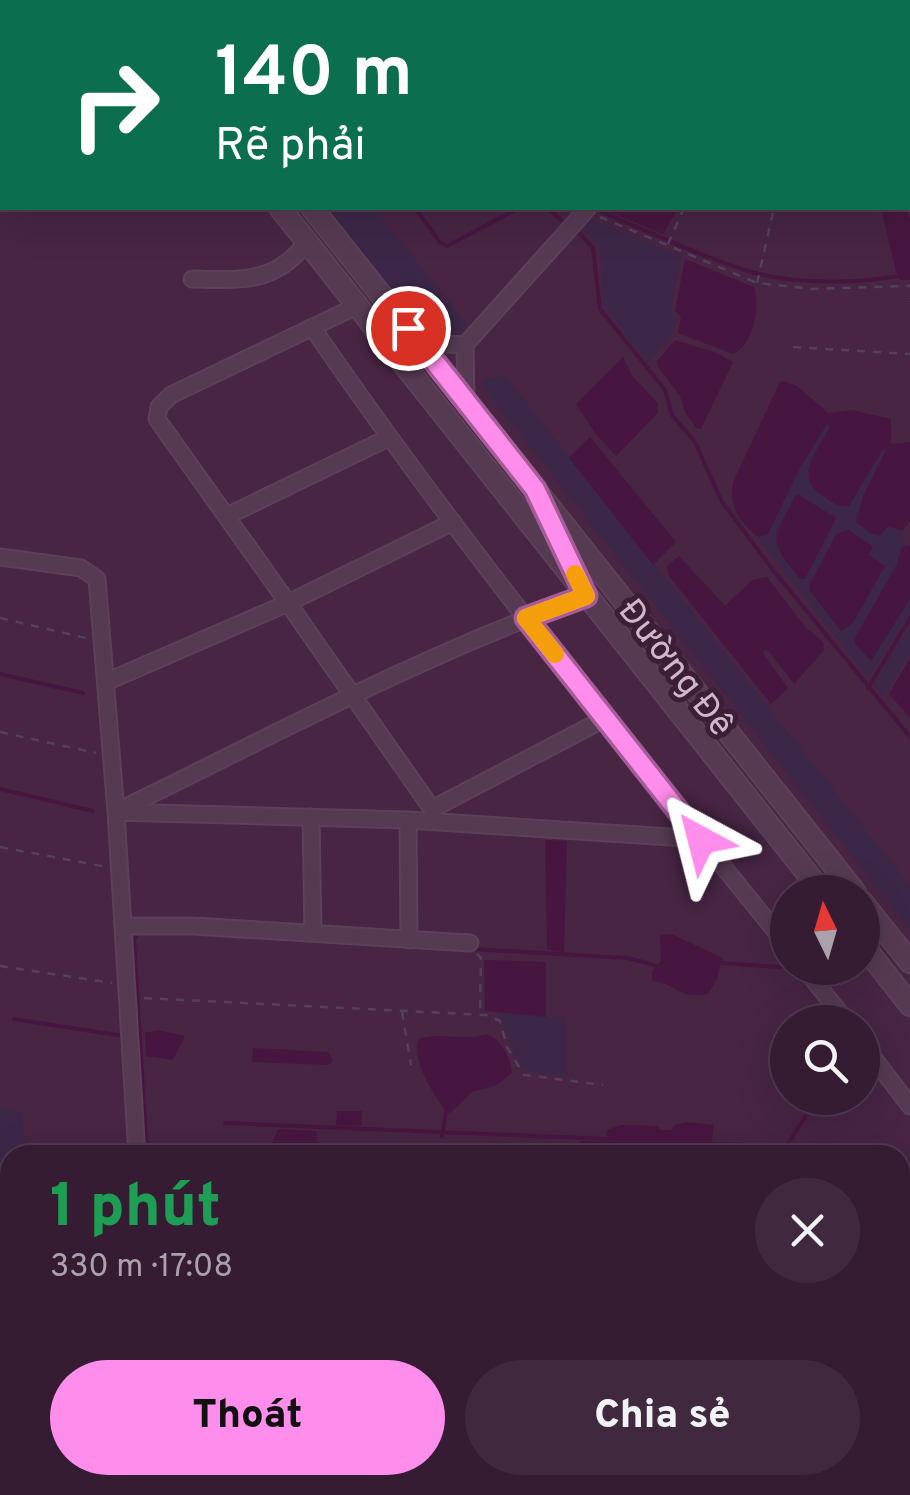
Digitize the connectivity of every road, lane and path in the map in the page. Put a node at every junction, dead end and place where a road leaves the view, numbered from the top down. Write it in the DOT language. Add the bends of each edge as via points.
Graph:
graph roads {
  1 [pos="282,210"];
  2 [pos="314,210"];
  3 [pos="585,210"];
  4 [pos="588,210"];
  5 [pos="683,210"];
  6 [pos="774,210"];
  7 [pos="307,242"];
  8 [pos="668,246"];
  9 [pos="192,279"];
  10 [pos="757,283"];
  11 [pos="910,286"];
  12 [pos="359,304"];
  13 [pos="312,328"];
  14 [pos="408,328"];
  15 [pos="465,345"];
  16 [pos="793,347"];
  17 [pos="910,354"];
  18 [pos="467,406"];
  19 [pos="388,438"];
  20 [pos="535,489"];
  21 [pos="227,516"];
  22 [pos="453,522"];
  23 [pos="0,557"];
  24 [pos="586,596"];
  25 [pos="288,603"];
  26 [pos="0,618"];
  27 [pos="526,618"];
  28 [pos="103,639"];
  29 [pos="106,682"];
  30 [pos="354,696"];
  31 [pos="606,718"];
  32 [pos="0,732"];
  33 [pos="112,756"];
  34 [pos="116,812"];
  35 [pos="430,816"];
  36 [pos="311,817"];
  37 [pos="408,820"];
  38 [pos="701,840"];
  39 [pos="0,847"];
  40 [pos="120,870"];
  41 [pos="808,875"];
  42 [pos="842,875"];
  43 [pos="880,924"];
  44 [pos="770,925"];
  45 [pos="124,926"];
  46 [pos="313,932"];
  47 [pos="409,940"];
  48 [pos="473,949"];
  49 [pos="910,962"];
  50 [pos="0,966"];
  51 [pos="880,967"];
  52 [pos="818,985"];
  53 [pos="127,992"];
  54 [pos="833,1005"];
  55 [pos="910,1005"];
  56 [pos="401,1010"];
  57 [pos="480,1014"];
  58 [pos="411,1064"];
  59 [pos="880,1067"];
  60 [pos="603,1085"];
  61 [pos="910,1106"];
  62 [pos="136,1145"];
  1 -- 7 [label="street, Đường Đê"];
  2 -- 14 [label="street, Đường Đê"];
  3 -- 15 [label="street"];
  4 -- 8 [label="path"];
  5 -- 8 [label="path"];
  6 -- 10 [label="path"];
  7 -- 9 [label="street" via="294,259 265,275"];
  7 -- 12 [label="street, Đường Đê"];
  8 -- 10 [label="path"];
  10 -- 11 [label="path"];
  12 -- 13 [label="street"];
  12 -- 24 [label="street, Đường Đê"];
  13 -- 19 [label="street"];
  13 -- 21 [label="street" via="170,395 158,407 164,432"];
  14 -- 15 [label="street"];
  14 -- 18 [label="street, Đường Đê"];
  15 -- 18 [label="street"];
  16 -- 17 [label="path"];
  18 -- 20 [label="street, Đường Đê"];
  19 -- 21 [label="street"];
  19 -- 22 [label="street"];
  20 -- 24 [label="street"];
  20 -- 42 [label="street, Đường Đê"];
  21 -- 25 [label="street"];
  22 -- 25 [label="street"];
  22 -- 27 [label="street"];
  23 -- 28 [label="street" via="91,572"];
  24 -- 27 [label="street"];
  24 -- 41 [label="street, Đường Đê"];
  25 -- 29 [label="street"];
  25 -- 30 [label="street"];
  26 -- 28 [label="path"];
  27 -- 30 [label="street"];
  27 -- 31 [label="street"];
  28 -- 29 [label="street"];
  29 -- 33 [label="street"];
  30 -- 34 [label="street"];
  30 -- 35 [label="street"];
  31 -- 35 [label="street"];
  31 -- 38 [label="street"];
  32 -- 33 [label="path"];
  33 -- 34 [label="street"];
  34 -- 36 [label="street"];
  34 -- 40 [label="street"];
  35 -- 37 [label="street"];
  35 -- 38 [label="street"];
  36 -- 37 [label="street"];
  36 -- 46 [label="street"];
  37 -- 47 [label="street"];
  38 -- 44 [label="street"];
  39 -- 40 [label="path"];
  40 -- 45 [label="street"];
  43 -- 49 [label="street"];
  45 -- 46 [label="street"];
  45 -- 53 [label="street"];
  46 -- 47 [label="street"];
  47 -- 48 [label="street"];
  48 -- 57 [label="path" via="481,958"];
  50 -- 53 [label="path"];
  51 -- 55 [label="street"];
  52 -- 54 [label="street"];
  53 -- 56 [label="path"];
  53 -- 62 [label="street"];
  56 -- 57 [label="path"];
  56 -- 58 [label="path"];
  57 -- 60 [label="path" via="500,1021 524,1076"];
  59 -- 61 [label="street"];
}
